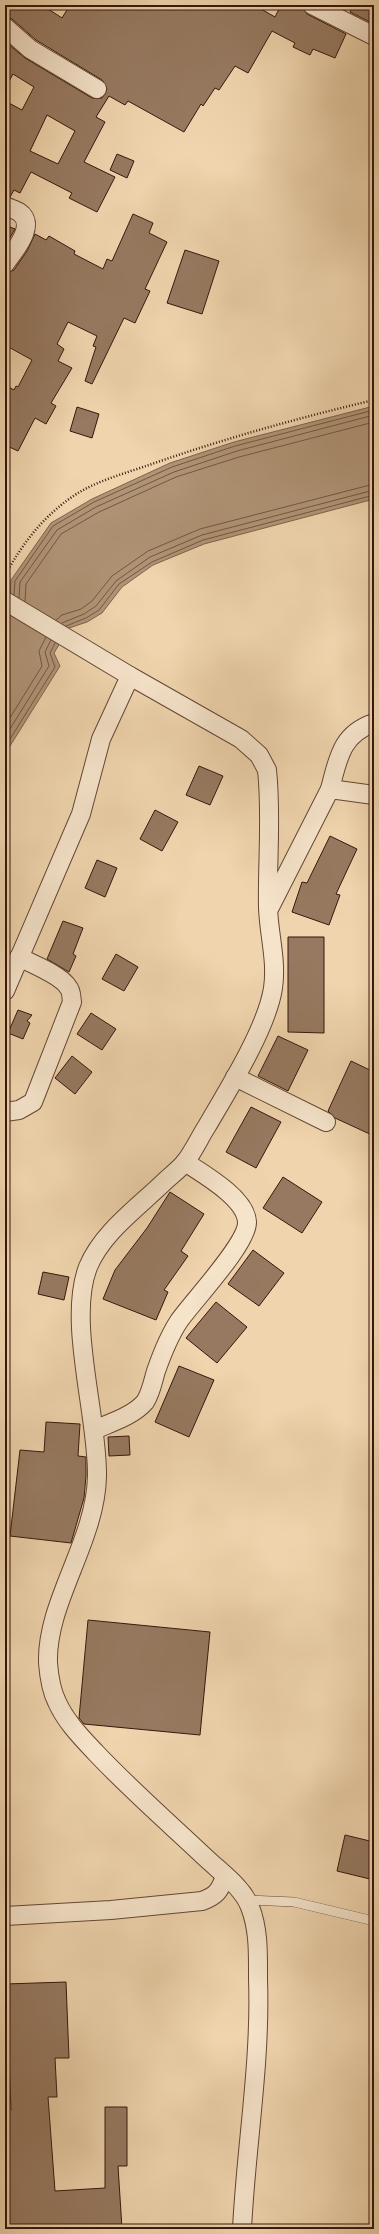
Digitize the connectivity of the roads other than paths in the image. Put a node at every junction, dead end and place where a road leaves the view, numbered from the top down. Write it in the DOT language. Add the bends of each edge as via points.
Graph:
graph roads {
  1 [pos="312,5"];
  2 [pos="5,27"];
  3 [pos="374,36"];
  4 [pos="97,89"];
  5 [pos="5,206"];
  6 [pos="5,264"];
  7 [pos="11,604"];
  8 [pos="130,676"];
  9 [pos="374,723"];
  10 [pos="330,789"];
  11 [pos="374,795"];
  12 [pos="268,911"];
  13 [pos="19,957"];
  14 [pos="5,991"];
  15 [pos="235,1077"];
  16 [pos="5,1112"];
  17 [pos="326,1122"];
  18 [pos="185,1162"];
  19 [pos="94,1430"];
  20 [pos="225,1876"];
  21 [pos="247,1900"];
  22 [pos="5,1916"];
  23 [pos="374,1920"];
  24 [pos="242,2229"];
  1 -- 3 [label="street"];
  2 -- 4 [label="street" via="30,49"];
  5 -- 6 [label="street" via="19,212 26,227 22,239"];
  7 -- 8 [label="street"];
  8 -- 12 [label="street" via="241,739 252,747 264,763 268,780"];
  8 -- 13 [label="street" via="102,739 81,814"];
  9 -- 10 [label="street" via="357,731 346,741"];
  10 -- 11 [label="street"];
  10 -- 12 [label="street"];
  12 -- 15 [label="street" via="275,967 274,986 265,1018"];
  13 -- 14 [label="street"];
  13 -- 16 [label="street" via="61,980 71,993 72,1002 33,1102 19,1110"];
  15 -- 17 [label="street"];
  15 -- 18 [label="street"];
  18 -- 19 [label="street" via="122,1221 96,1252 85,1275 81,1302 82,1333"];
  18 -- 19 [label="street" via="240,1203 246,1216 247,1229 239,1244 179,1321 164,1350 144,1402 129,1414"];
  19 -- 20 [label="street" via="97,1478 94,1500 80,1552 59,1605 49,1644 48,1663 54,1696 72,1726 116,1775"];
  20 -- 21 [label="street"];
  20 -- 22 [label="street" via="220,1890 214,1897 202,1901 111,1910"];
  21 -- 23 [label="lane" via="294,1902"];
  21 -- 24 [label="street" via="256,1930 259,1996 251,2138"];
}
